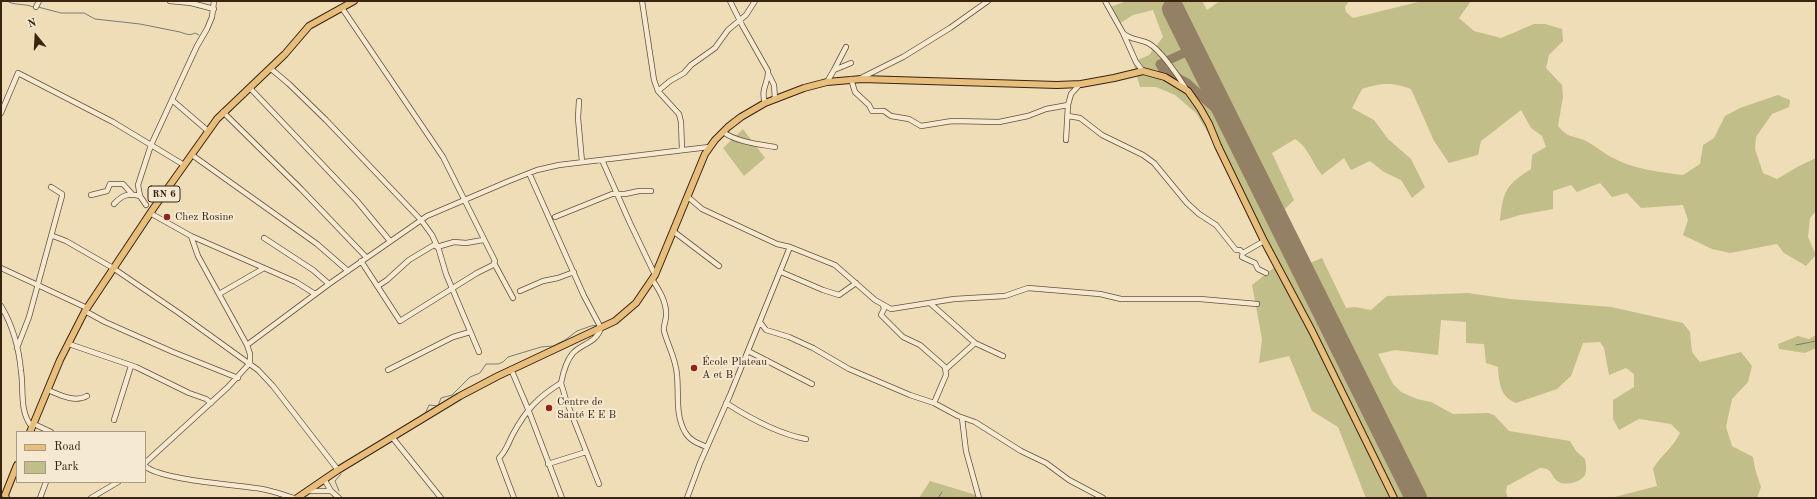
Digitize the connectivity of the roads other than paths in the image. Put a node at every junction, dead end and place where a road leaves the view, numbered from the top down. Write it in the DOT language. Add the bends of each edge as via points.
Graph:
graph roads {
  1 [pos="39,1"];
  2 [pos="170,1"];
  3 [pos="214,1"];
  4 [pos="354,1"];
  5 [pos="642,1"];
  6 [pos="730,1"];
  7 [pos="755,1"];
  8 [pos="988,1"];
  9 [pos="1105,1"];
  10 [pos="36,7"];
  11 [pos="342,8"];
  12 [pos="214,9"];
  13 [pos="740,21"];
  14 [pos="1123,33"];
  15 [pos="846,47"];
  16 [pos="851,63"];
  17 [pos="270,68"];
  18 [pos="834,70"];
  19 [pos="1143,71"];
  20 [pos="769,75"];
  21 [pos="850,79"];
  22 [pos="859,79"];
  23 [pos="827,82"];
  24 [pos="1080,84"];
  25 [pos="250,88"];
  26 [pos="658,91"];
  27 [pos="1188,91"];
  28 [pos="775,99"];
  29 [pos="172,100"];
  30 [pos="579,101"];
  31 [pos="765,103"];
  32 [pos="1068,105"];
  33 [pos="223,112"];
  34 [pos="1,113"];
  35 [pos="1068,116"];
  36 [pos="208,131"];
  37 [pos="723,132"];
  38 [pos="1066,140"];
  39 [pos="151,145"];
  40 [pos="709,147"];
  41 [pos="775,147"];
  42 [pos="682,150"];
  43 [pos="192,155"];
  44 [pos="602,160"];
  45 [pos="582,162"];
  46 [pos="184,165"];
  47 [pos="529,173"];
  48 [pos="51,187"];
  49 [pos="651,191"];
  50 [pos="618,193"];
  51 [pos="132,194"];
  52 [pos="91,195"];
  53 [pos="140,196"];
  54 [pos="688,197"];
  55 [pos="465,199"];
  56 [pos="114,204"];
  57 [pos="146,205"];
  58 [pos="150,213"];
  59 [pos="555,216"];
  60 [pos="421,220"];
  61 [pos="673,231"];
  62 [pos="52,236"];
  63 [pos="191,236"];
  64 [pos="264,238"];
  65 [pos="483,240"];
  66 [pos="390,241"];
  67 [pos="1264,241"];
  68 [pos="437,247"];
  69 [pos="790,247"];
  70 [pos="1243,253"];
  71 [pos="366,258"];
  72 [pos="361,261"];
  73 [pos="494,263"];
  74 [pos="719,266"];
  75 [pos="1,268"];
  76 [pos="113,268"];
  77 [pos="264,268"];
  78 [pos="348,271"];
  79 [pos="574,272"];
  80 [pos="781,272"];
  81 [pos="1266,273"];
  82 [pos="653,277"];
  83 [pos="856,283"];
  84 [pos="329,284"];
  85 [pos="37,285"];
  86 [pos="378,286"];
  87 [pos="453,289"];
  88 [pos="520,292"];
  89 [pos="219,294"];
  90 [pos="315,294"];
  91 [pos="513,298"];
  92 [pos="931,304"];
  93 [pos="1257,304"];
  94 [pos="883,305"];
  95 [pos="1,306"];
  96 [pos="86,309"];
  97 [pos="3,314"];
  98 [pos="760,322"];
  99 [pos="600,326"];
  100 [pos="470,332"];
  101 [pos="975,343"];
  102 [pos="69,344"];
  103 [pos="247,345"];
  104 [pos="17,348"];
  105 [pos="748,351"];
  106 [pos="479,352"];
  107 [pos="1003,356"];
  108 [pos="250,364"];
  109 [pos="131,366"];
  110 [pos="946,369"];
  111 [pos="388,370"];
  112 [pos="511,370"];
  113 [pos="238,378"];
  114 [pos="561,383"];
  115 [pos="812,384"];
  116 [pos="48,390"];
  117 [pos="87,396"];
  118 [pos="211,403"];
  119 [pos="726,403"];
  120 [pos="934,403"];
  121 [pos="528,409"];
  122 [pos="962,418"];
  123 [pos="114,420"];
  124 [pos="32,428"];
  125 [pos="46,431"];
  126 [pos="392,437"];
  127 [pos="806,439"];
  128 [pos="707,448"];
  129 [pos="586,452"];
  130 [pos="146,464"];
  131 [pos="548,464"];
  132 [pos="146,466"];
  133 [pos="16,467"];
  134 [pos="338,470"];
  135 [pos="324,479"];
  136 [pos="46,483"];
  137 [pos="116,483"];
  138 [pos="599,484"];
  139 [pos="309,491"];
  140 [pos="331,491"];
  141 [pos="4,496"];
  142 [pos="40,498"];
  143 [pos="91,498"];
  144 [pos="294,498"];
  145 [pos="297,498"];
  146 [pos="339,498"];
  147 [pos="441,498"];
  148 [pos="514,498"];
  149 [pos="562,498"];
  150 [pos="687,498"];
  151 [pos="978,498"];
  152 [pos="1103,498"];
  153 [pos="1394,498"];
  1 -- 10 [label="street"];
  2 -- 12 [label="street"];
  3 -- 12 [label="street"];
  4 -- 11 [label="main road, RN 6"];
  5 -- 26 [label="street" via="649,52"];
  6 -- 13 [label="street"];
  7 -- 13 [label="street"];
  8 -- 22 [label="street" via="950,28"];
  9 -- 14 [label="street"];
  11 -- 17 [label="main road, RN 6" via="309,26"];
  11 -- 55 [label="street" via="443,157"];
  12 -- 29 [label="street" via="207,29"];
  13 -- 20 [label="street"];
  13 -- 26 [label="street" via="728,30 715,48"];
  14 -- 19 [label="street" via="1136,62"];
  14 -- 27 [label="street" via="1155,48"];
  15 -- 18 [label="street"];
  16 -- 18 [label="street"];
  17 -- 25 [label="main road, RN 6"];
  17 -- 60 [label="street" via="326,120"];
  18 -- 23 [label="street"];
  19 -- 24 [label="main road"];
  19 -- 27 [label="main road" via="1165,77"];
  20 -- 28 [label="street" via="774,85"];
  20 -- 31 [label="street" via="764,84"];
  21 -- 22 [label="main road"];
  21 -- 23 [label="main road"];
  21 -- 32 [label="street" via="855,92 872,111 884,111 891,116 909,119 921,126 952,121 999,122"];
  22 -- 24 [label="main road"];
  23 -- 28 [label="main road"];
  24 -- 32 [label="street" via="1071,94"];
  25 -- 33 [label="main road, RN 6"];
  25 -- 66 [label="street" via="352,196"];
  26 -- 42 [label="street" via="679,114"];
  27 -- 67 [label="main road" via="1205,116"];
  28 -- 31 [label="main road"];
  29 -- 36 [label="street"];
  29 -- 39 [label="street"];
  30 -- 45 [label="street"];
  31 -- 37 [label="main road" via="741,117"];
  32 -- 35 [label="street"];
  33 -- 36 [label="main road, RN 6"];
  33 -- 71 [label="street"];
  34 -- 39 [label="street" via="18,73 71,99"];
  35 -- 38 [label="street"];
  35 -- 70 [label="street" via="1080,118 1102,135 1154,163 1187,203 1216,225 1236,250"];
  36 -- 43 [label="main road, RN 6"];
  37 -- 40 [label="main road"];
  37 -- 41 [label="street" via="740,140"];
  39 -- 46 [label="street"];
  39 -- 53 [label="street" via="138,186"];
  40 -- 42 [label="street"];
  40 -- 54 [label="main road"];
  42 -- 44 [label="street"];
  43 -- 46 [label="main road, RN 6"];
  43 -- 78 [label="street" via="317,244"];
  44 -- 45 [label="street"];
  44 -- 50 [label="street"];
  45 -- 47 [label="street"];
  46 -- 58 [label="main road, RN 6"];
  47 -- 55 [label="street"];
  47 -- 79 [label="street"];
  48 -- 62 [label="street" via="62,195"];
  49 -- 50 [label="street"];
  50 -- 59 [label="street"];
  50 -- 82 [label="street"];
  51 -- 52 [label="street" via="123,184 110,184 107,191"];
  51 -- 53 [label="street"];
  51 -- 56 [label="street" via="123,196"];
  53 -- 57 [label="street"];
  54 -- 61 [label="main road"];
  54 -- 69 [label="street" via="702,209 777,244"];
  55 -- 60 [label="street"];
  55 -- 65 [label="street"];
  58 -- 63 [label="street"];
  58 -- 76 [label="main road, RN 6"];
  60 -- 66 [label="street"];
  60 -- 68 [label="street"];
  61 -- 74 [label="street"];
  61 -- 82 [label="main road"];
  62 -- 76 [label="street" via="66,241"];
  62 -- 85 [label="street"];
  63 -- 77 [label="street"];
  63 -- 89 [label="street" via="198,256"];
  64 -- 84 [label="street" via="313,270"];
  65 -- 68 [label="street" via="466,244 454,242"];
  65 -- 73 [label="street"];
  66 -- 71 [label="street"];
  67 -- 70 [label="street"];
  67 -- 153 [label="main road" via="1312,331"];
  68 -- 86 [label="street" via="434,245 410,260"];
  68 -- 87 [label="street"];
  69 -- 80 [label="street"];
  69 -- 83 [label="street" via="835,264"];
  70 -- 81 [label="street" via="1242,257 1255,263 1258,269"];
  71 -- 72 [label="street"];
  72 -- 78 [label="street"];
  72 -- 86 [label="street"];
  73 -- 87 [label="street"];
  73 -- 91 [label="street"];
  75 -- 85 [label="street"];
  76 -- 96 [label="main road, RN 6"];
  76 -- 108 [label="street"];
  77 -- 89 [label="street"];
  77 -- 90 [label="street" via="296,282"];
  78 -- 84 [label="street"];
  79 -- 88 [label="street" via="543,281"];
  79 -- 99 [label="street"];
  80 -- 83 [label="street" via="839,295"];
  80 -- 98 [label="street"];
  82 -- 99 [label="main road" via="626,313"];
  82 -- 128 [label="street" via="665,305 664,330 677,372 678,406 682,426 689,438"];
  83 -- 94 [label="street"];
  84 -- 90 [label="street"];
  85 -- 96 [label="street"];
  85 -- 104 [label="street"];
  86 -- 87 [label="street" via="400,321"];
  87 -- 100 [label="street"];
  89 -- 103 [label="street"];
  90 -- 103 [label="street"];
  92 -- 93 [label="street" via="957,299 1005,296 1028,288 1100,294 1121,299 1200,299"];
  92 -- 94 [label="street" via="913,304 895,309"];
  92 -- 101 [label="street"];
  94 -- 110 [label="street" via="881,315 894,329 903,337 920,345"];
  95 -- 97 [label="street"];
  96 -- 102 [label="main road, RN 6"];
  96 -- 113 [label="street" via="105,322"];
  97 -- 104 [label="street" via="12,328"];
  98 -- 105 [label="street"];
  98 -- 120 [label="street" via="766,330 795,339 849,369"];
  99 -- 112 [label="main road"];
  99 -- 114 [label="street" via="596,338 574,353"];
  100 -- 106 [label="street"];
  100 -- 111 [label="street" via="453,337"];
  101 -- 107 [label="street"];
  101 -- 110 [label="street"];
  102 -- 109 [label="street"];
  102 -- 116 [label="main road, RN 6"];
  103 -- 108 [label="street"];
  104 -- 124 [label="street" via="24,416"];
  105 -- 115 [label="street"];
  105 -- 119 [label="street"];
  108 -- 113 [label="street"];
  108 -- 134 [label="street" via="274,386"];
  109 -- 118 [label="street"];
  109 -- 123 [label="street"];
  110 -- 120 [label="street"];
  112 -- 121 [label="street"];
  112 -- 126 [label="main road" via="460,396"];
  113 -- 118 [label="street"];
  114 -- 121 [label="street" via="542,395"];
  114 -- 129 [label="street"];
  116 -- 117 [label="street" via="74,399"];
  116 -- 124 [label="main road, RN 6"];
  118 -- 130 [label="street"];
  119 -- 127 [label="street" via="778,431"];
  119 -- 128 [label="street"];
  120 -- 122 [label="street"];
  121 -- 131 [label="street"];
  121 -- 148 [label="street" via="508,447 499,458"];
  122 -- 151 [label="street" via="966,451"];
  122 -- 152 [label="street" via="978,424"];
  124 -- 125 [label="street"];
  126 -- 134 [label="main road"];
  126 -- 147 [label="street"];
  128 -- 150 [label="street"];
  129 -- 131 [label="street"];
  129 -- 138 [label="street"];
  131 -- 149 [label="street"];
  132 -- 144 [label="street" via="157,473 262,489"];
  133 -- 141 [label="main road"];
  134 -- 135 [label="main road"];
  135 -- 139 [label="main road"];
  135 -- 140 [label="street"];
  136 -- 142 [label="street"];
  137 -- 143 [label="street"];
  139 -- 140 [label="street"];
  139 -- 145 [label="main road"];
  140 -- 146 [label="street"];
}
